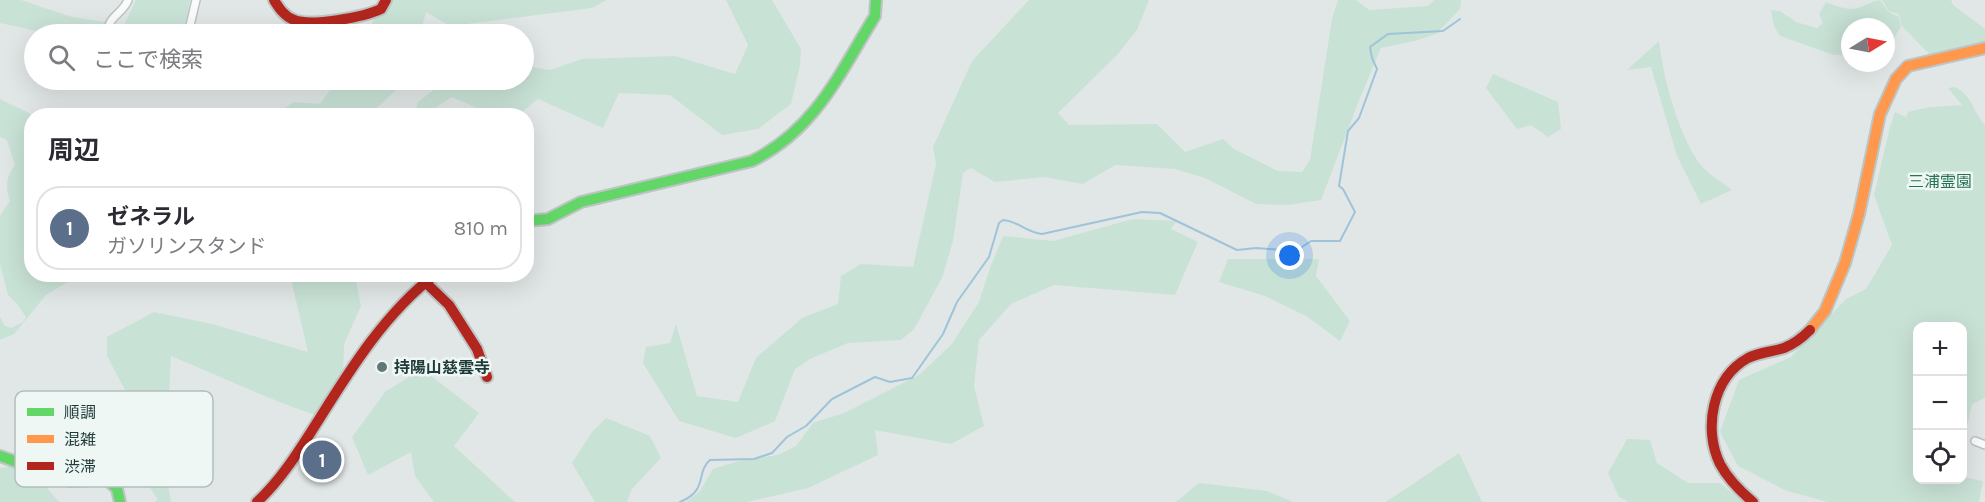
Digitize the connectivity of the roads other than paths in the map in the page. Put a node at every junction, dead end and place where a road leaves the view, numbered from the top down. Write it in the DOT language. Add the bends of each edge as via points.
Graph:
graph roads {
  1 [pos="128,0"];
  2 [pos="196,0"];
  3 [pos="274,0"];
  4 [pos="386,0"];
  5 [pos="876,0"];
  6 [pos="109,24"];
  7 [pos="190,24"];
  8 [pos="1985,48"];
  9 [pos="534,220"];
  10 [pos="425,282"];
  11 [pos="487,377"];
  12 [pos="1975,441"];
  13 [pos="1985,445"];
  14 [pos="0,456"];
  15 [pos="15,461"];
  16 [pos="116,487"];
  17 [pos="120,502"];
  18 [pos="256,502"];
  19 [pos="1753,502"];
  1 -- 6 [label="street"];
  2 -- 7 [label="street"];
  3 -- 4 [label="street" via="291,18 311,23 359,18 381,9"];
  5 -- 9 [label="street" via="870,24 820,105 773,152 752,161 581,202 548,219"];
  8 -- 19 [label="street" via="1908,66 1899,73 1882,106 1843,273 1823,315 1802,337 1784,348 1744,361 1719,389 1712,411 1713,444 1725,474"];
  10 -- 11 [label="street" via="449,305 477,349"];
  10 -- 18 [label="street" via="406,299 353,366 291,463"];
  12 -- 13 [label="street"];
  14 -- 15 [label="street"];
  16 -- 17 [label="street"];
}
